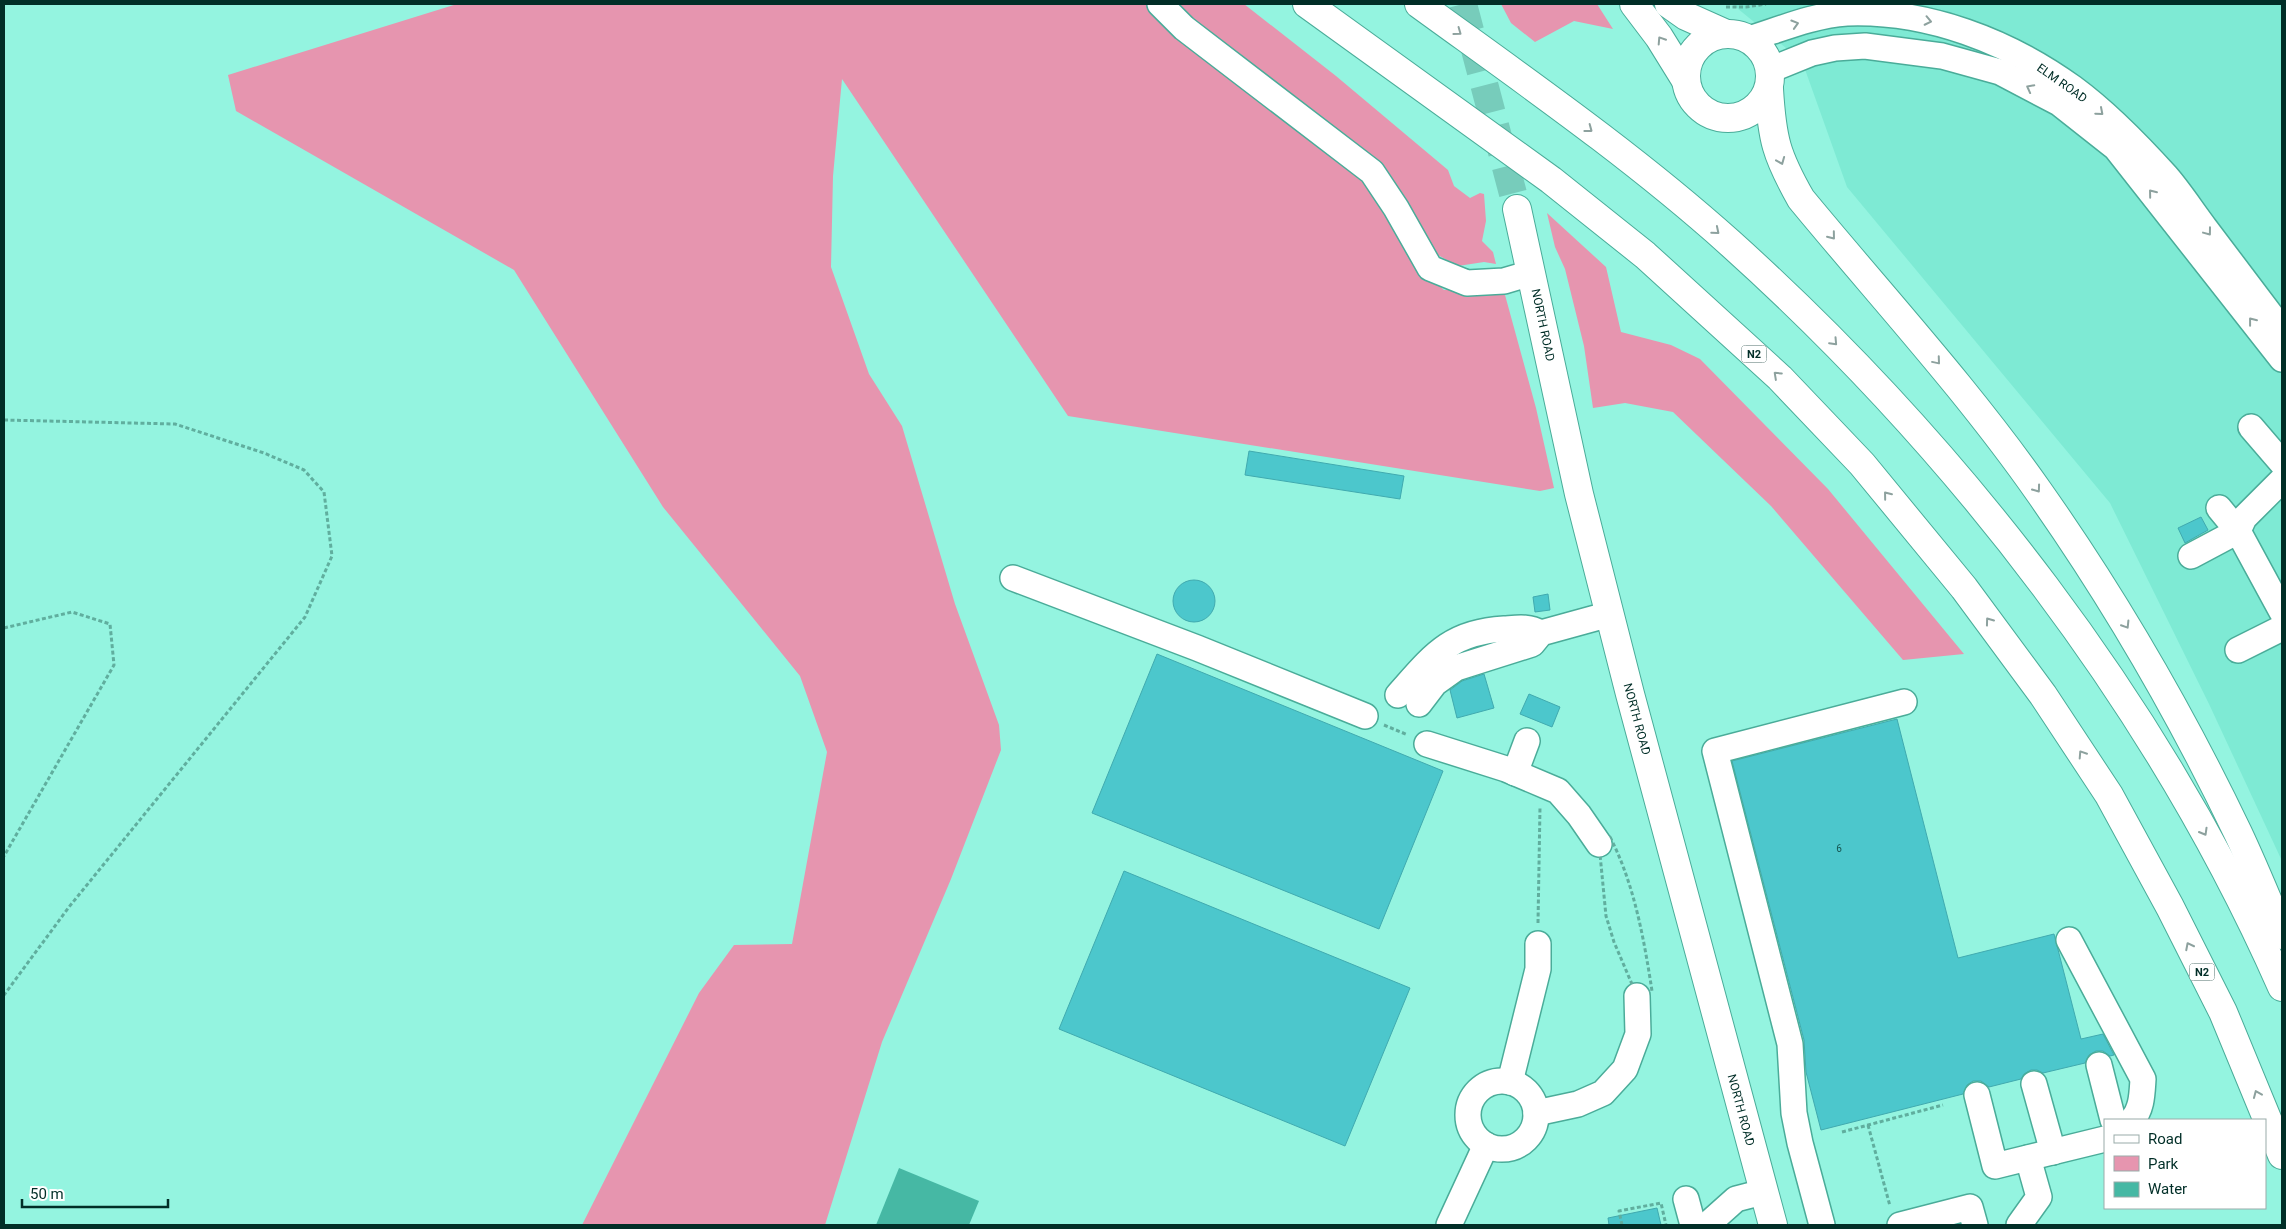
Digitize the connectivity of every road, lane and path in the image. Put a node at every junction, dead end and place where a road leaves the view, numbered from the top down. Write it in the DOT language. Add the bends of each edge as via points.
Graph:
graph roads {
  1 [pos="1160,4"];
  2 [pos="1307,4"];
  3 [pos="1419,4"];
  4 [pos="1634,4"];
  5 [pos="1670,4"];
  6 [pos="1766,4"];
  7 [pos="1717,7"];
  8 [pos="1736,36"];
  9 [pos="1685,79"];
  10 [pos="1770,80"];
  11 [pos="1517,209"];
  12 [pos="1531,273"];
  13 [pos="2282,330"];
  14 [pos="2282,359"];
  15 [pos="4,420"];
  16 [pos="2251,427"];
  17 [pos="2282,462"];
  18 [pos="2282,480"];
  19 [pos="2219,508"];
  20 [pos="2238,531"];
  21 [pos="2191,556"];
  22 [pos="1013,578"];
  23 [pos="2282,612"];
  24 [pos="1610,614"];
  25 [pos="4,628"];
  26 [pos="2282,628"];
  27 [pos="2238,650"];
  28 [pos="1408,700"];
  29 [pos="1904,702"];
  30 [pos="1365,716"];
  31 [pos="1527,741"];
  32 [pos="1427,744"];
  33 [pos="1515,773"];
  34 [pos="1541,784"];
  35 [pos="1599,844"];
  36 [pos="4,856"];
  37 [pos="2282,935"];
  38 [pos="2069,940"];
  39 [pos="1538,944"];
  40 [pos="2282,986"];
  41 [pos="4,996"];
  42 [pos="1637,996"];
  43 [pos="2099,1065"];
  44 [pos="1510,1082"];
  45 [pos="2034,1084"];
  46 [pos="1977,1095"];
  47 [pos="1943,1105"];
  48 [pos="1536,1113"];
  49 [pos="2113,1119"];
  50 [pos="2133,1119"];
  51 [pos="1868,1125"];
  52 [pos="1842,1132"];
  53 [pos="2104,1139"];
  54 [pos="1486,1145"];
  55 [pos="2052,1152"];
  56 [pos="2282,1155"];
  57 [pos="2028,1158"];
  58 [pos="1763,1192"];
  59 [pos="1686,1199"];
  60 [pos="1895,1216"];
  61 [pos="1449,1225"];
  62 [pos="1622,1225"];
  63 [pos="1666,1225"];
  64 [pos="1693,1225"];
  65 [pos="1702,1225"];
  66 [pos="1773,1225"];
  67 [pos="1822,1225"];
  68 [pos="1975,1225"];
  69 [pos="2019,1225"];
  1 -- 12 [label="street" via="1184,28 1372,172 1430,268 1467,283 1504,281"];
  56 -- 2 [label="main road, N2, one-way" via="2223,1012 2109,795 2043,695 1964,588 1862,464 1780,378 1645,255 1551,180"];
  3 -- 40 [label="main road, one-way" via="1654,178 1730,243 1820,326 1977,499 2040,579 2149,737 2213,848"];
  9 -- 4 [label="main road, one-way" via="1660,37"];
  5 -- 8 [label="main road" via="1686,16"];
  6 -- 7 [label="path"];
  8 -- 9 [label="main road" via="1712,36 1701,42 1686,65"];
  8 -- 10 [label="main road" via="1759,47 1767,58"];
  8 -- 13 [label="street, ELM ROAD, one-way" via="1822,16 1873,14 1951,26 2016,53 2073,88 2116,125 2167,178"];
  9 -- 10 [label="main road" via="1697,106 1723,118 1738,118 1751,112 1762,102"];
  14 -- 10 [label="street, ELM ROAD, one-way" via="2116,148 2059,103 2000,72 1942,56 1864,46 1812,53"];
  10 -- 37 [label="main road, one-way" via="1773,141 1782,166 1802,199 1977,408 2039,491 2096,576 2187,731 2239,835"];
  11 -- 12 [label="main road, NORTH ROAD"];
  12 -- 24 [label="main road, NORTH ROAD" via="1579,494"];
  15 -- 41 [label="path" via="176,424 264,453 304,470 324,492 332,556 305,617 69,908"];
  16 -- 17 [label="street"];
  18 -- 20 [label="street" via="2244,518"];
  19 -- 20 [label="street"];
  20 -- 21 [label="street"];
  20 -- 23 [label="street"];
  22 -- 30 [label="street"];
  24 -- 28 [label="street" via="1540,633 1532,644 1456,668"];
  24 -- 58 [label="main road, NORTH ROAD"];
  25 -- 36 [label="path" via="72,612 110,624 114,665"];
  26 -- 27 [label="street"];
  29 -- 67 [label="street" via="1715,751 1790,1044 1794,1113"];
  30 -- 32 [label="path"];
  31 -- 33 [label="street"];
  32 -- 33 [label="street"];
  33 -- 34 [label="street"];
  34 -- 35 [label="street" via="1558,791"];
  34 -- 39 [label="path"];
  35 -- 42 [label="path" via="1606,916"];
  35 -- 42 [label="path" via="1610,837 1626,872 1652,991"];
  38 -- 50 [label="street" via="2143,1079 2142,1098"];
  39 -- 44 [label="street" via="1538,969"];
  42 -- 48 [label="street" via="1638,1034 1625,1069 1603,1093 1578,1104"];
  43 -- 49 [label="street"];
  44 -- 48 [label="street" via="1532,1098"];
  44 -- 54 [label="street" via="1492,1082 1474,1095 1469,1106 1471,1128"];
  45 -- 55 [label="street"];
  46 -- 57 [label="street" via="1995,1166"];
  47 -- 51 [label="path"];
  48 -- 54 [label="street" via="1533,1130 1518,1145 1507,1149"];
  51 -- 52 [label="path"];
  51 -- 60 [label="path"];
  53 -- 55 [label="street"];
  54 -- 61 [label="street"];
  55 -- 57 [label="street"];
  57 -- 69 [label="street" via="2039,1197"];
  58 -- 65 [label="street" via="1736,1200 1708,1224"];
  58 -- 66 [label="main road, NORTH ROAD"];
  59 -- 64 [label="street"];
  60 -- 68 [label="street" via="1970,1207"];
  62 -- 63 [label="path" via="1619,1211 1661,1203"];
}
